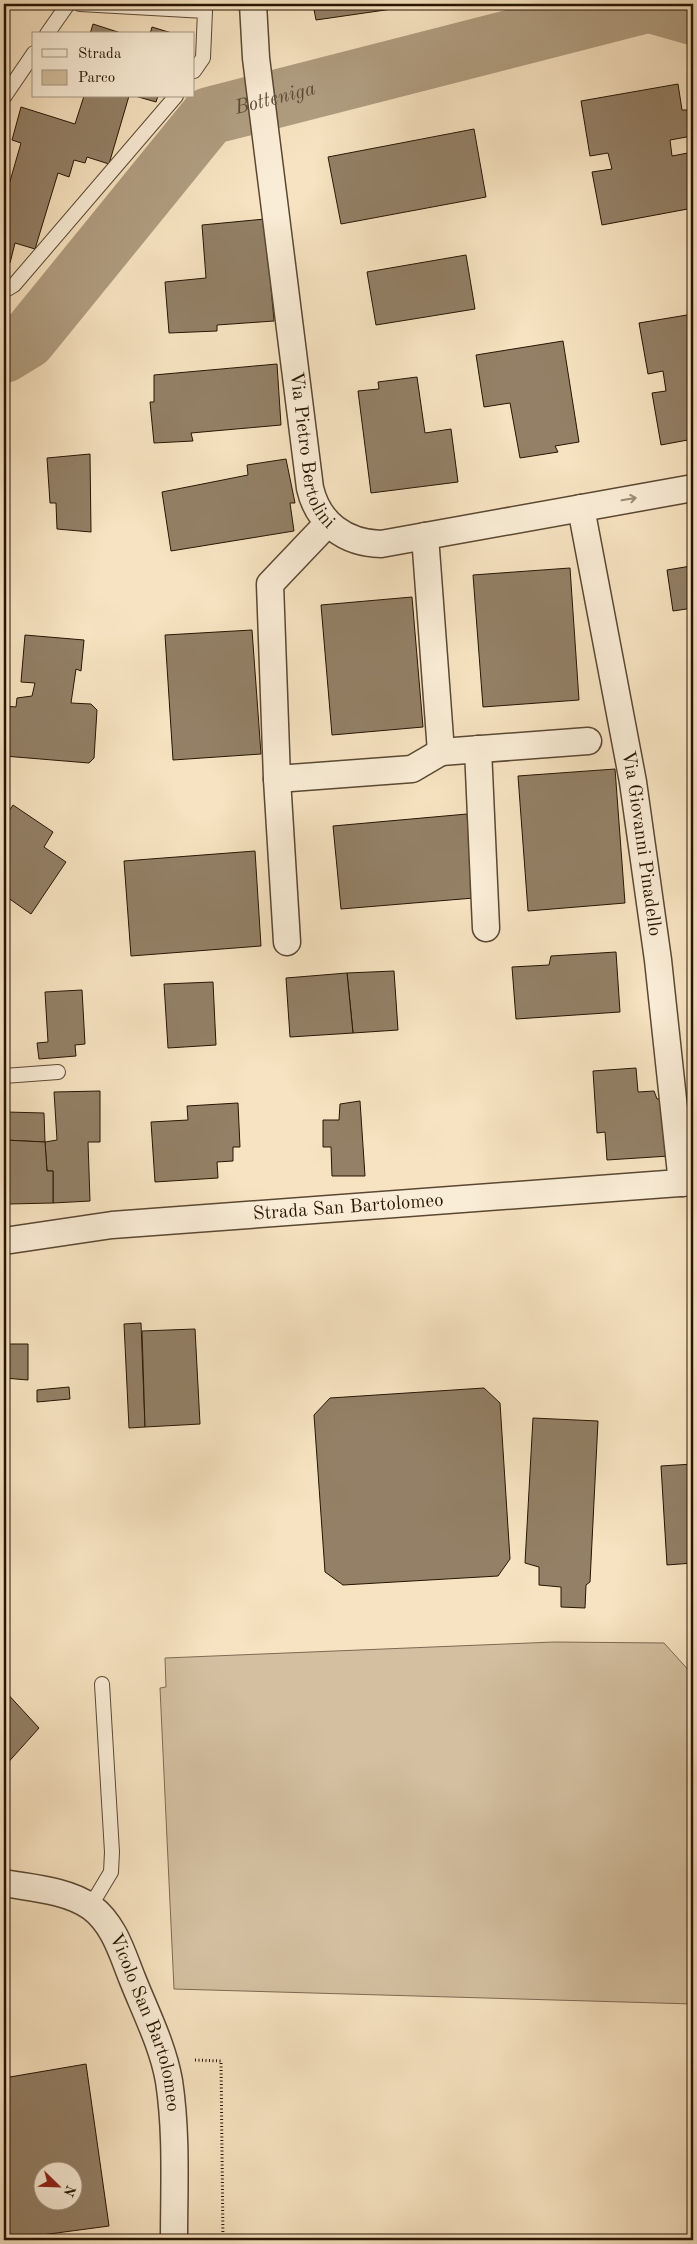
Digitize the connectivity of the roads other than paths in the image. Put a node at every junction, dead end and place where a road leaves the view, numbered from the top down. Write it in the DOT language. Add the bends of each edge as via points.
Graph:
graph roads {
  1 [pos="68,4"];
  2 [pos="80,4"];
  3 [pos="254,4"];
  4 [pos="48,32"];
  5 [pos="32,56"];
  6 [pos="195,70"];
  7 [pos="4,97"];
  8 [pos="174,98"];
  9 [pos="4,291"];
  10 [pos="693,488"];
  11 [pos="581,508"];
  12 [pos="328,523"];
  13 [pos="425,536"];
  14 [pos="588,741"];
  15 [pos="478,749"];
  16 [pos="440,752"];
  17 [pos="277,779"];
  18 [pos="486,928"];
  19 [pos="287,942"];
  20 [pos="58,1072"];
  21 [pos="4,1076"];
  22 [pos="688,1182"];
  23 [pos="4,1241"];
  24 [pos="102,1684"];
  25 [pos="4,1883"];
  26 [pos="90,1907"];
  27 [pos="174,2240"];
  1 -- 4 [label="lane"];
  2 -- 6 [label="lane" via="205,11 203,58"];
  3 -- 12 [label="street, Via Pietro Bertolini" via="256,58 310,488 314,504"];
  5 -- 7 [label="lane"];
  8 -- 9 [label="lane" via="14,285"];
  11 -- 10 [label="street, Via Pietro Bertolini, one-way"];
  11 -- 13 [label="street, Via Pietro Bertolini"];
  11 -- 22 [label="street, Via Giovanni Pinadello" via="633,782"];
  12 -- 13 [label="street, Via Pietro Bertolini" via="338,531 370,544"];
  12 -- 17 [label="street" via="270,584"];
  13 -- 16 [label="street"];
  14 -- 15 [label="street"];
  15 -- 16 [label="street"];
  15 -- 18 [label="street"];
  16 -- 17 [label="street" via="412,769"];
  17 -- 19 [label="street"];
  20 -- 21 [label="lane"];
  22 -- 23 [label="street, Strada San Bartolomeo" via="112,1225"];
  24 -- 26 [label="lane" via="111,1872"];
  25 -- 26 [label="street, Vicolo San Bartolomeo" via="65,1895"];
  26 -- 27 [label="street, Vicolo San Bartolomeo" via="110,1926 169,2080 173,2118"];
}
